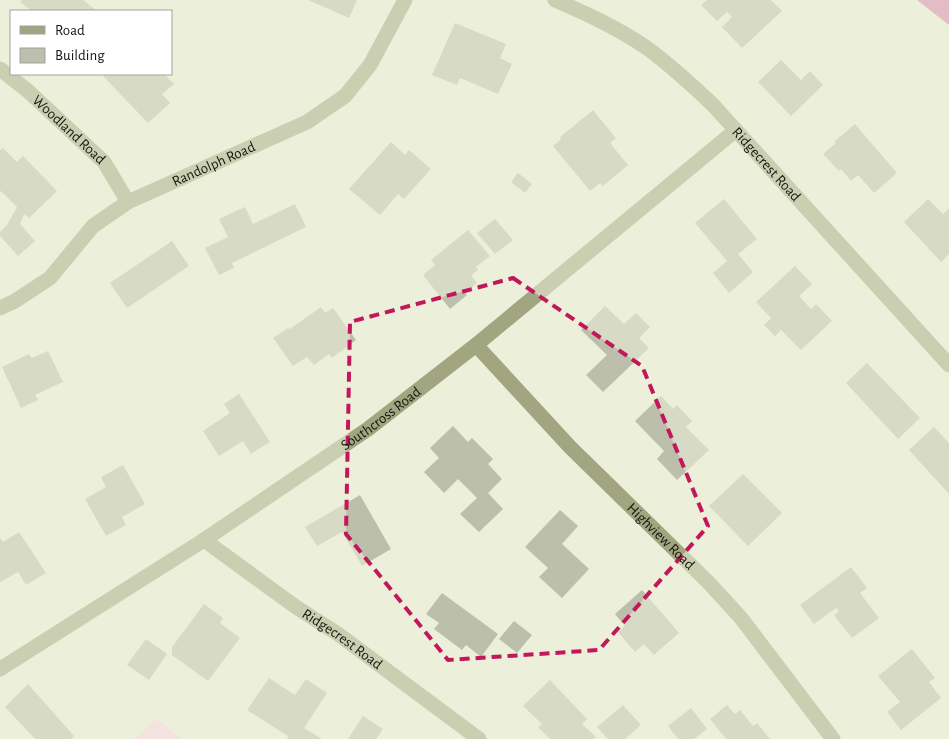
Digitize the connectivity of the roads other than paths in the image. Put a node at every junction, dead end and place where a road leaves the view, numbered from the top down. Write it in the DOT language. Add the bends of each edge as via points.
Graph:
graph roads {
  1 [pos="405,0"];
  2 [pos="555,0"];
  3 [pos="0,69"];
  4 [pos="736,130"];
  5 [pos="128,202"];
  6 [pos="0,308"];
  7 [pos="476,345"];
  8 [pos="949,365"];
  9 [pos="204,540"];
  10 [pos="0,669"];
  11 [pos="479,739"];
  12 [pos="833,739"];
  1 -- 5 [label="street, Randolph Road" via="370,65 345,96 308,122"];
  2 -- 4 [label="street, Ridgecrest Road" via="646,47 714,105"];
  3 -- 5 [label="street, Woodland Road" via="104,162"];
  4 -- 7 [label="street, Southcross Road"];
  4 -- 8 [label="street, Ridgecrest Road"];
  5 -- 6 [label="street, Randolph Road" via="93,226 50,278"];
  7 -- 9 [label="street, Southcross Road" via="368,429"];
  7 -- 12 [label="street, Highview Road" via="570,447 741,618"];
  9 -- 10 [label="street, Southcross Road"];
  9 -- 11 [label="street, Ridgecrest Road"];
}
